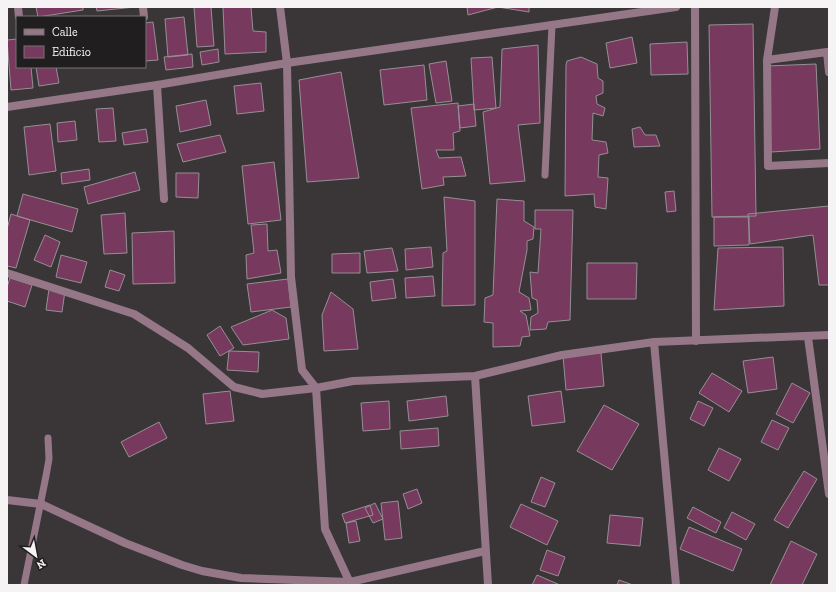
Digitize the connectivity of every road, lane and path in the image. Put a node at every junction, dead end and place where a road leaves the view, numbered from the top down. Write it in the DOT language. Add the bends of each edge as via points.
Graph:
graph roads {
  1 [pos="280,7"];
  2 [pos="676,7"];
  3 [pos="695,7"];
  4 [pos="775,7"];
  5 [pos="552,25"];
  6 [pos="767,60"];
  7 [pos="287,63"];
  8 [pos="829,72"];
  9 [pos="157,85"];
  10 [pos="7,107"];
  11 [pos="829,163"];
  12 [pos="545,175"];
  13 [pos="164,199"];
  14 [pos="7,273"];
  15 [pos="829,336"];
  16 [pos="808,337"];
  17 [pos="696,341"];
  18 [pos="654,342"];
  19 [pos="475,376"];
  20 [pos="316,388"];
  21 [pos="48,438"];
  22 [pos="829,494"];
  23 [pos="7,500"];
  24 [pos="41,504"];
  25 [pos="485,551"];
  26 [pos="350,584"];
  27 [pos="24,585"];
  28 [pos="488,585"];
  29 [pos="676,585"];
  1 -- 7 [label="street"];
  2 -- 5 [label="street"];
  3 -- 17 [label="street"];
  4 -- 6 [label="street"];
  5 -- 7 [label="street"];
  5 -- 12 [label="lane"];
  6 -- 8 [label="street" via="827,52"];
  6 -- 11 [label="street" via="768,166"];
  7 -- 9 [label="street"];
  7 -- 20 [label="street" via="291,277 302,370"];
  9 -- 10 [label="street"];
  9 -- 13 [label="street"];
  14 -- 20 [label="street" via="134,314 204,361 226,382 244,391 262,394"];
  15 -- 16 [label="street"];
  16 -- 17 [label="street"];
  16 -- 22 [label="street"];
  17 -- 18 [label="street"];
  18 -- 19 [label="street" via="562,355"];
  18 -- 29 [label="street"];
  19 -- 20 [label="street" via="353,381"];
  19 -- 25 [label="street"];
  20 -- 26 [label="street" via="325,529"];
  21 -- 24 [label="lane" via="48,459"];
  23 -- 24 [label="street"];
  24 -- 26 [label="street" via="125,543 202,571 256,580"];
  24 -- 27 [label="lane"];
  25 -- 26 [label="street"];
  25 -- 28 [label="street"];
}
